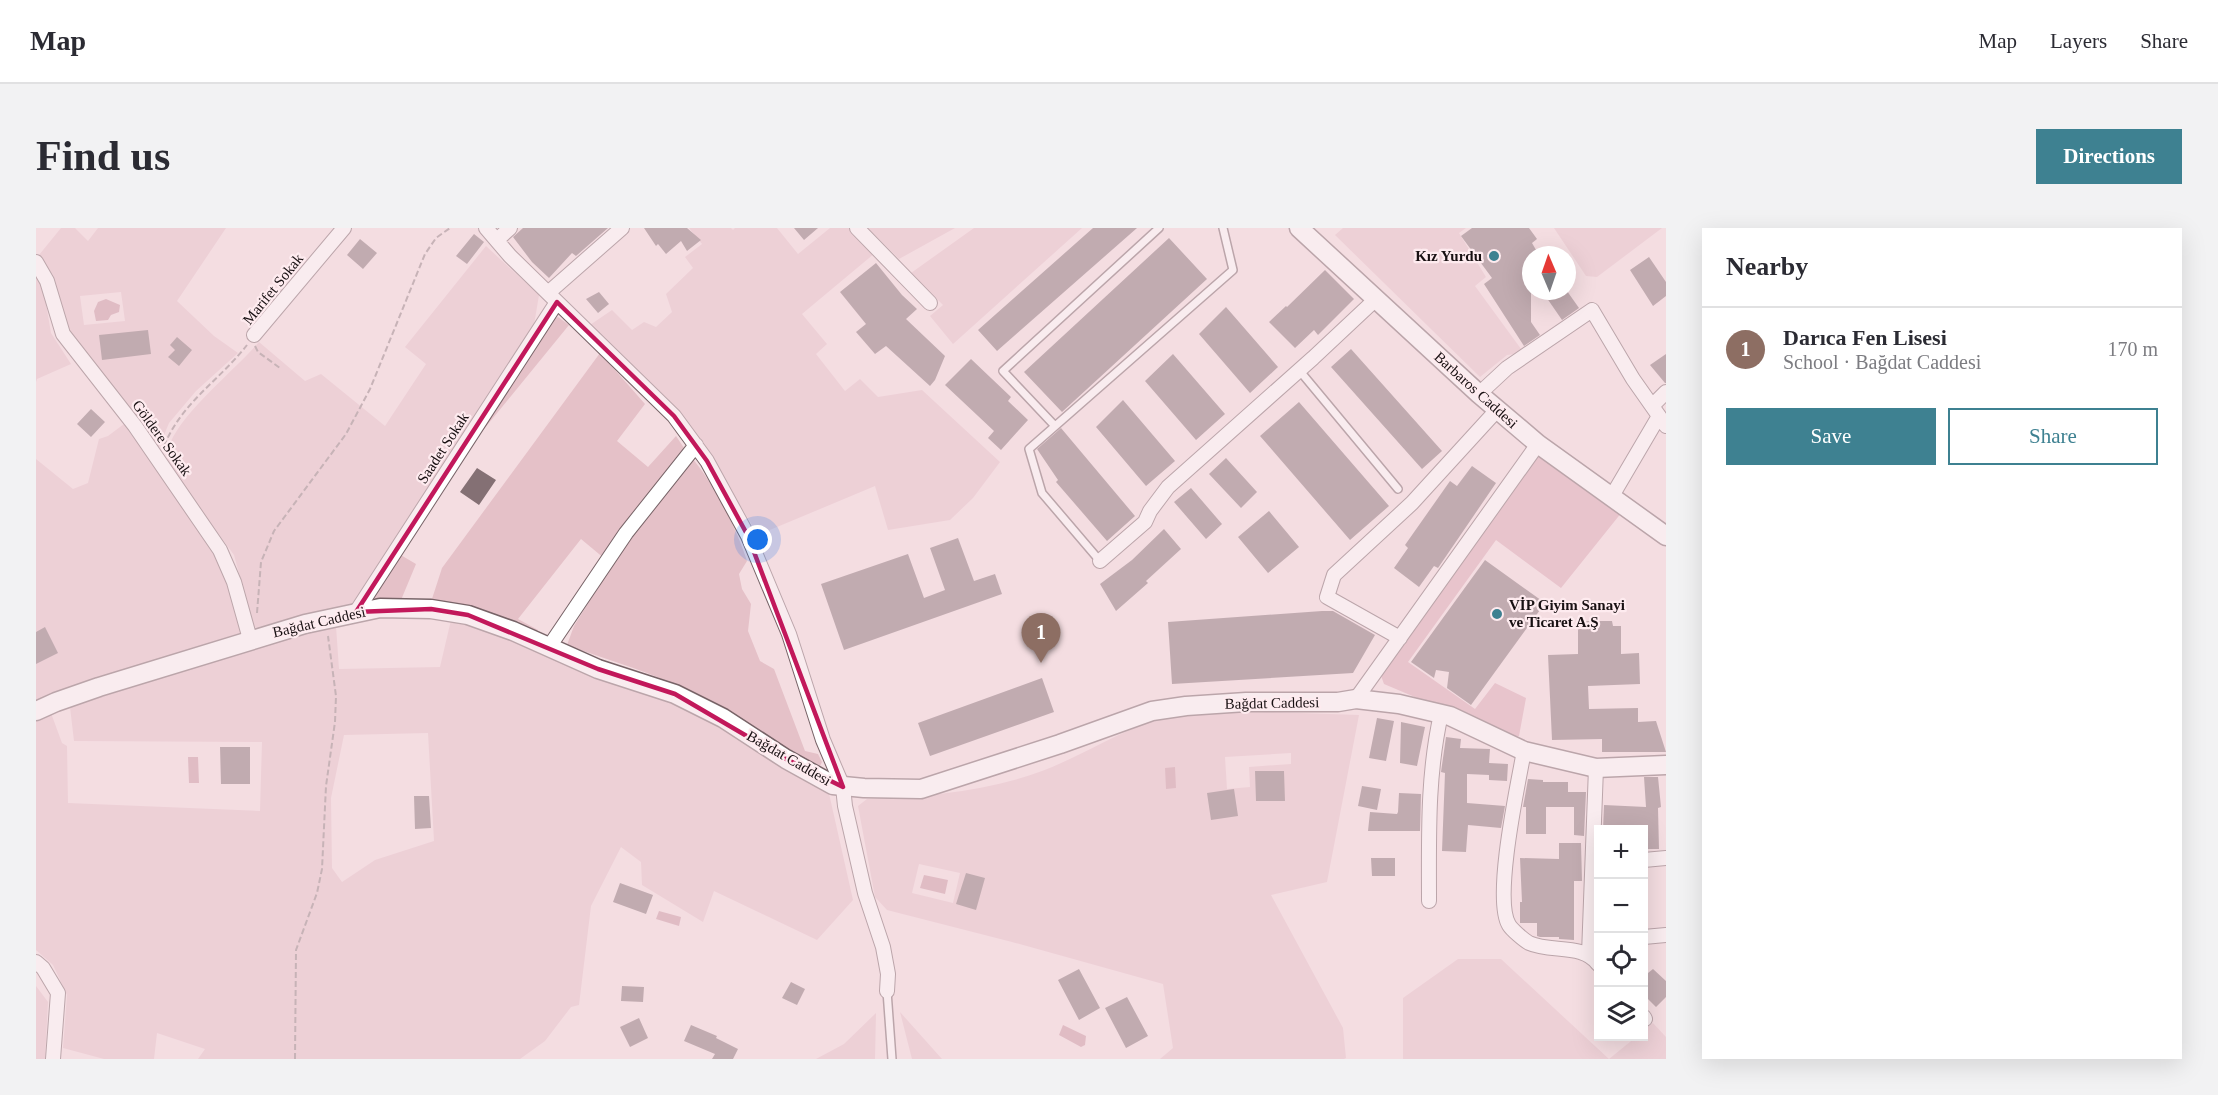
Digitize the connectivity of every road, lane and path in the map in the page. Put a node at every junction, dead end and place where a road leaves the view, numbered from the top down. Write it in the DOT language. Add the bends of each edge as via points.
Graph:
graph roads {
  1 [pos="344,228"];
  2 [pos="450,228"];
  3 [pos="486,228"];
  4 [pos="510,228"];
  5 [pos="622,228"];
  6 [pos="857,228"];
  7 [pos="1159,228"];
  8 [pos="1223,228"];
  9 [pos="1299,228"];
  10 [pos="497,240"];
  11 [pos="36,262"];
  12 [pos="552,297"];
  13 [pos="1376,299"];
  14 [pos="930,303"];
  15 [pos="254,335"];
  16 [pos="280,368"];
  17 [pos="1299,370"];
  18 [pos="1666,392"];
  19 [pos="1479,394"];
  20 [pos="1497,410"];
  21 [pos="1659,416"];
  22 [pos="1056,426"];
  23 [pos="1538,444"];
  24 [pos="696,445"];
  25 [pos="158,460"];
  26 [pos="1398,489"];
  27 [pos="1612,496"];
  28 [pos="1666,536"];
  29 [pos="1100,561"];
  30 [pos="356,612"];
  31 [pos="326,619"];
  32 [pos="254,638"];
  33 [pos="1400,638"];
  34 [pos="549,647"];
  35 [pos="1356,699"];
  36 [pos="36,711"];
  37 [pos="1441,714"];
  38 [pos="1524,751"];
  39 [pos="1666,765"];
  40 [pos="1596,768"];
  41 [pos="843,787"];
  42 [pos="1595,825"];
  43 [pos="1666,858"];
  44 [pos="1648,860"];
  45 [pos="1595,879"];
  46 [pos="1429,901"];
  47 [pos="1594,933"];
  48 [pos="1666,934"];
  49 [pos="1648,936"];
  50 [pos="1594,951"];
  51 [pos="36,962"];
  52 [pos="887,991"];
  53 [pos="53,1059"];
  54 [pos="295,1059"];
  55 [pos="892,1059"];
  1 -- 15 [label="street, Marifet Sokak"];
  2 -- 32 [label="path" via="436,238 425,254 370,389 346,434 274,531 261,562"];
  3 -- 10 [label="street"];
  4 -- 10 [label="street"];
  5 -- 12 [label="street, Saadet Sokak"];
  6 -- 14 [label="street"];
  7 -- 22 [label="lane" via="1003,371"];
  8 -- 22 [label="lane" via="1233,270"];
  9 -- 13 [label="street, Barbaros Caddesi"];
  10 -- 12 [label="street"];
  11 -- 25 [label="street, Göldere Sokak" via="47,281 63,334"];
  12 -- 24 [label="street" via="674,416"];
  12 -- 30 [label="street, Saadet Sokak"];
  13 -- 17 [label="street"];
  13 -- 19 [label="street, Barbaros Caddesi"];
  15 -- 16 [label="path, Marifet Sokak" via="252,343 258,352"];
  15 -- 25 [label="path" via="172,426"];
  17 -- 26 [label="lane"];
  17 -- 29 [label="street" via="1168,487 1145,522"];
  18 -- 21 [label="street"];
  19 -- 20 [label="street, Barbaros Caddesi"];
  19 -- 21 [label="street" via="1507,369 1592,310"];
  20 -- 23 [label="street, Barbaros Caddesi"];
  20 -- 33 [label="street" via="1412,503 1334,575 1327,597"];
  21 -- 27 [label="street"];
  22 -- 29 [label="lane" via="1029,449 1042,493"];
  23 -- 27 [label="street, Barbaros Caddesi"];
  23 -- 33 [label="street"];
  24 -- 34 [label="street" via="626,533"];
  24 -- 41 [label="street" via="748,536 789,634 823,740"];
  25 -- 32 [label="street, Göldere Sokak" via="220,550"];
  27 -- 28 [label="street, Barbaros Caddesi"];
  30 -- 31 [label="street, Bağdat Caddesi"];
  30 -- 34 [label="street, Bağdat Caddesi" via="380,608 431,609 468,615"];
  31 -- 32 [label="street, Bağdat Caddesi"];
  31 -- 54 [label="path" via="336,696 335,722 318,893 296,950"];
  32 -- 36 [label="street, Bağdat Caddesi"];
  33 -- 35 [label="street"];
  34 -- 41 [label="street, Bağdat Caddesi" via="598,669 675,694 723,718 795,765"];
  35 -- 37 [label="street, Bağdat Caddesi"];
  35 -- 41 [label="street, Bağdat Caddesi" via="1226,703 1152,711 921,789"];
  37 -- 38 [label="street, Bağdat Caddesi"];
  37 -- 46 [label="street" via="1429,792"];
  38 -- 40 [label="street, Bağdat Caddesi"];
  38 -- 50 [label="street" via="1502,896 1508,924 1529,943"];
  39 -- 40 [label="street, Bağdat Caddesi"];
  40 -- 42 [label="street"];
  41 -- 52 [label="street" via="865,893 883,947"];
  43 -- 44 [label="street"];
  45 -- 47 [label="street"];
  48 -- 49 [label="street"];
  51 -- 53 [label="street" via="58,993"];
  52 -- 55 [label="lane"];
}
